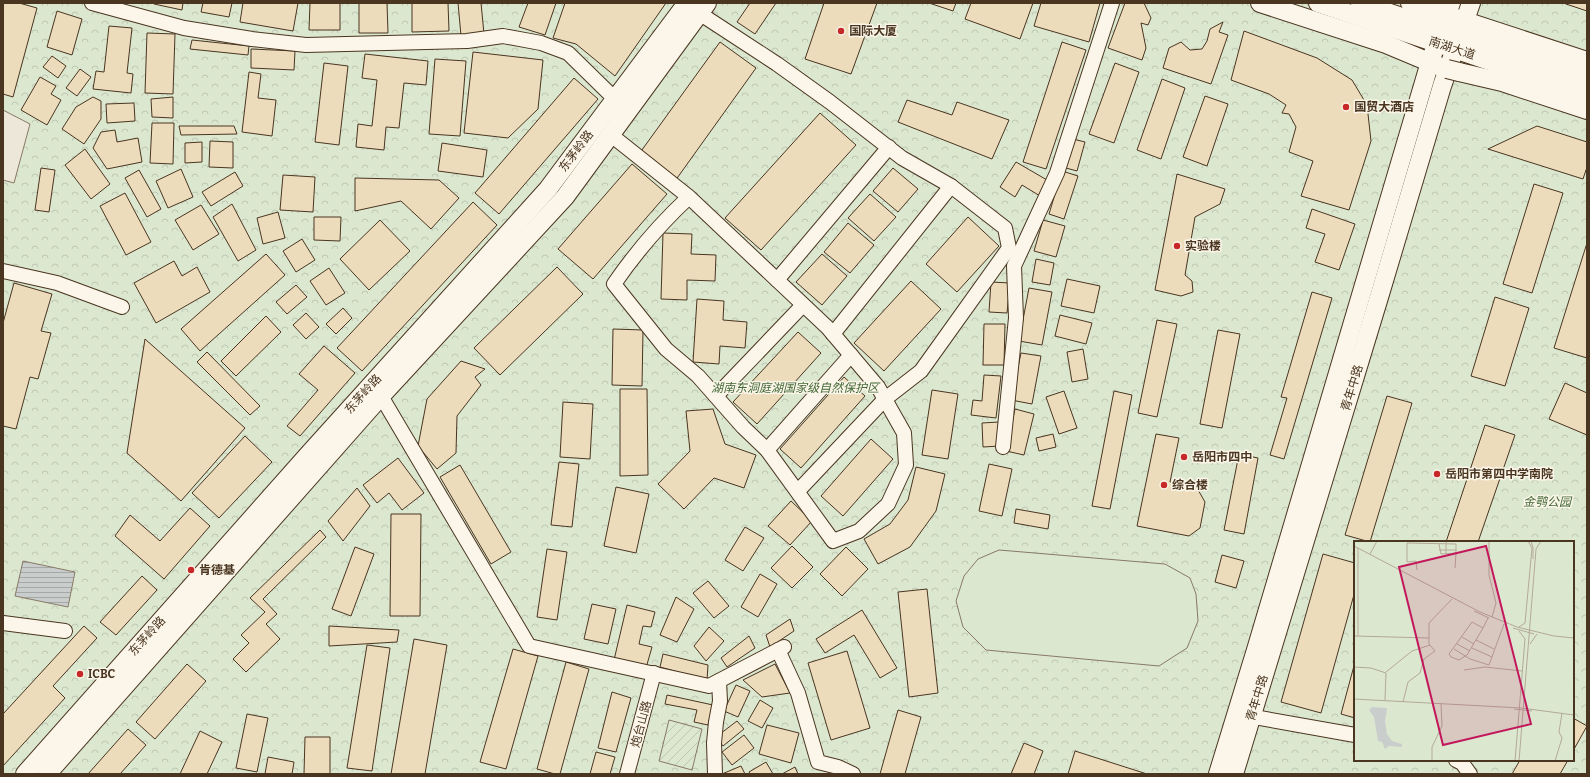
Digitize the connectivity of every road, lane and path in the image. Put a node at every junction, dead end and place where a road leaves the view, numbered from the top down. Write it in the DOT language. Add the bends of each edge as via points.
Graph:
graph roads {
  1 [pos="92,3"];
  2 [pos="1112,3"];
  3 [pos="1260,3"];
  4 [pos="1318,3"];
  5 [pos="1360,3"];
  6 [pos="1410,3"];
  7 [pos="1471,3"];
  8 [pos="697,6"];
  9 [pos="1444,23"];
  10 [pos="1460,35"];
  11 [pos="1587,61"];
  12 [pos="1430,62"];
  13 [pos="1587,79"];
  14 [pos="1587,94"];
  15 [pos="615,99"];
  16 [pos="1587,110"];
  17 [pos="611,135"];
  18 [pos="888,147"];
  19 [pos="951,186"];
  20 [pos="689,197"];
  21 [pos="3,271"];
  22 [pos="777,280"];
  23 [pos="803,304"];
  24 [pos="122,307"];
  25 [pos="833,334"];
  26 [pos="851,355"];
  27 [pos="381,396"];
  28 [pos="716,396"];
  29 [pos="885,399"];
  30 [pos="1003,447"];
  31 [pos="767,450"];
  32 [pos="798,491"];
  33 [pos="3,623"];
  34 [pos="65,631"];
  35 [pos="654,673"];
  36 [pos="718,681"];
  37 [pos="1244,715"];
  38 [pos="1354,735"];
  39 [pos="1458,761"];
  40 [pos="25,774"];
  41 [pos="47,774"];
  42 [pos="627,774"];
  43 [pos="715,774"];
  44 [pos="853,774"];
  45 [pos="1218,774"];
  46 [pos="1234,774"];
  47 [pos="1470,774"];
  1 -- 15 [label="street" via="184,28 306,45 467,41 503,36 541,43 568,53"];
  2 -- 30 [label="street" via="1057,173 1014,266 1016,318"];
  3 -- 12 [label="main road" via="1386,44"];
  4 -- 9 [label="main road, 南湖大道"];
  5 -- 9 [label="main road, 南湖大道"];
  6 -- 9 [label="main road"];
  7 -- 10 [label="main road, 青年中路"];
  8 -- 15 [label="main road, 东茅岭路"];
  8 -- 17 [label="main road, 东茅岭路"];
  8 -- 18 [label="street"];
  9 -- 10 [label="main road, 南湖大道"];
  9 -- 10 [label="main road"];
  9 -- 12 [label="main road, 青年中路"];
  10 -- 11 [label="main road"];
  10 -- 13 [label="main road, 南湖大道"];
  10 -- 14 [label="main road, 南湖大道"];
  10 -- 37 [label="main road, 青年中路" via="1442,86 1383,287"];
  12 -- 16 [label="main road"];
  12 -- 37 [label="main road, 青年中路"];
  15 -- 40 [label="main road, 东茅岭路" via="548,189"];
  17 -- 20 [label="street"];
  17 -- 27 [label="main road, 东茅岭路" via="565,197"];
  18 -- 19 [label="street"];
  18 -- 22 [label="street"];
  19 -- 25 [label="street"];
  19 -- 29 [label="street" via="1005,228 1009,248 921,371"];
  20 -- 22 [label="street"];
  20 -- 28 [label="street" via="632,258 614,284 666,349 698,376"];
  21 -- 24 [label="street" via="56,283"];
  22 -- 23 [label="street"];
  23 -- 25 [label="street"];
  23 -- 28 [label="street"];
  25 -- 26 [label="street"];
  26 -- 29 [label="street"];
  26 -- 31 [label="street"];
  27 -- 35 [label="street" via="529,646"];
  27 -- 41 [label="main road, 东茅岭路"];
  28 -- 31 [label="street"];
  29 -- 32 [label="street"];
  29 -- 32 [label="street" via="904,434 906,465 888,504 859,531 833,541"];
  31 -- 32 [label="street"];
  33 -- 34 [label="street"];
  35 -- 36 [label="street" via="709,686"];
  35 -- 42 [label="street, 炮台山路"];
  36 -- 43 [label="street" via="720,702 714,743"];
  36 -- 44 [label="street" via="781,648 798,693 818,762"];
  37 -- 38 [label="street"];
  37 -- 45 [label="main road, 青年中路"];
  37 -- 46 [label="main road, 青年中路"];
  39 -- 47 [label="street"];
}
